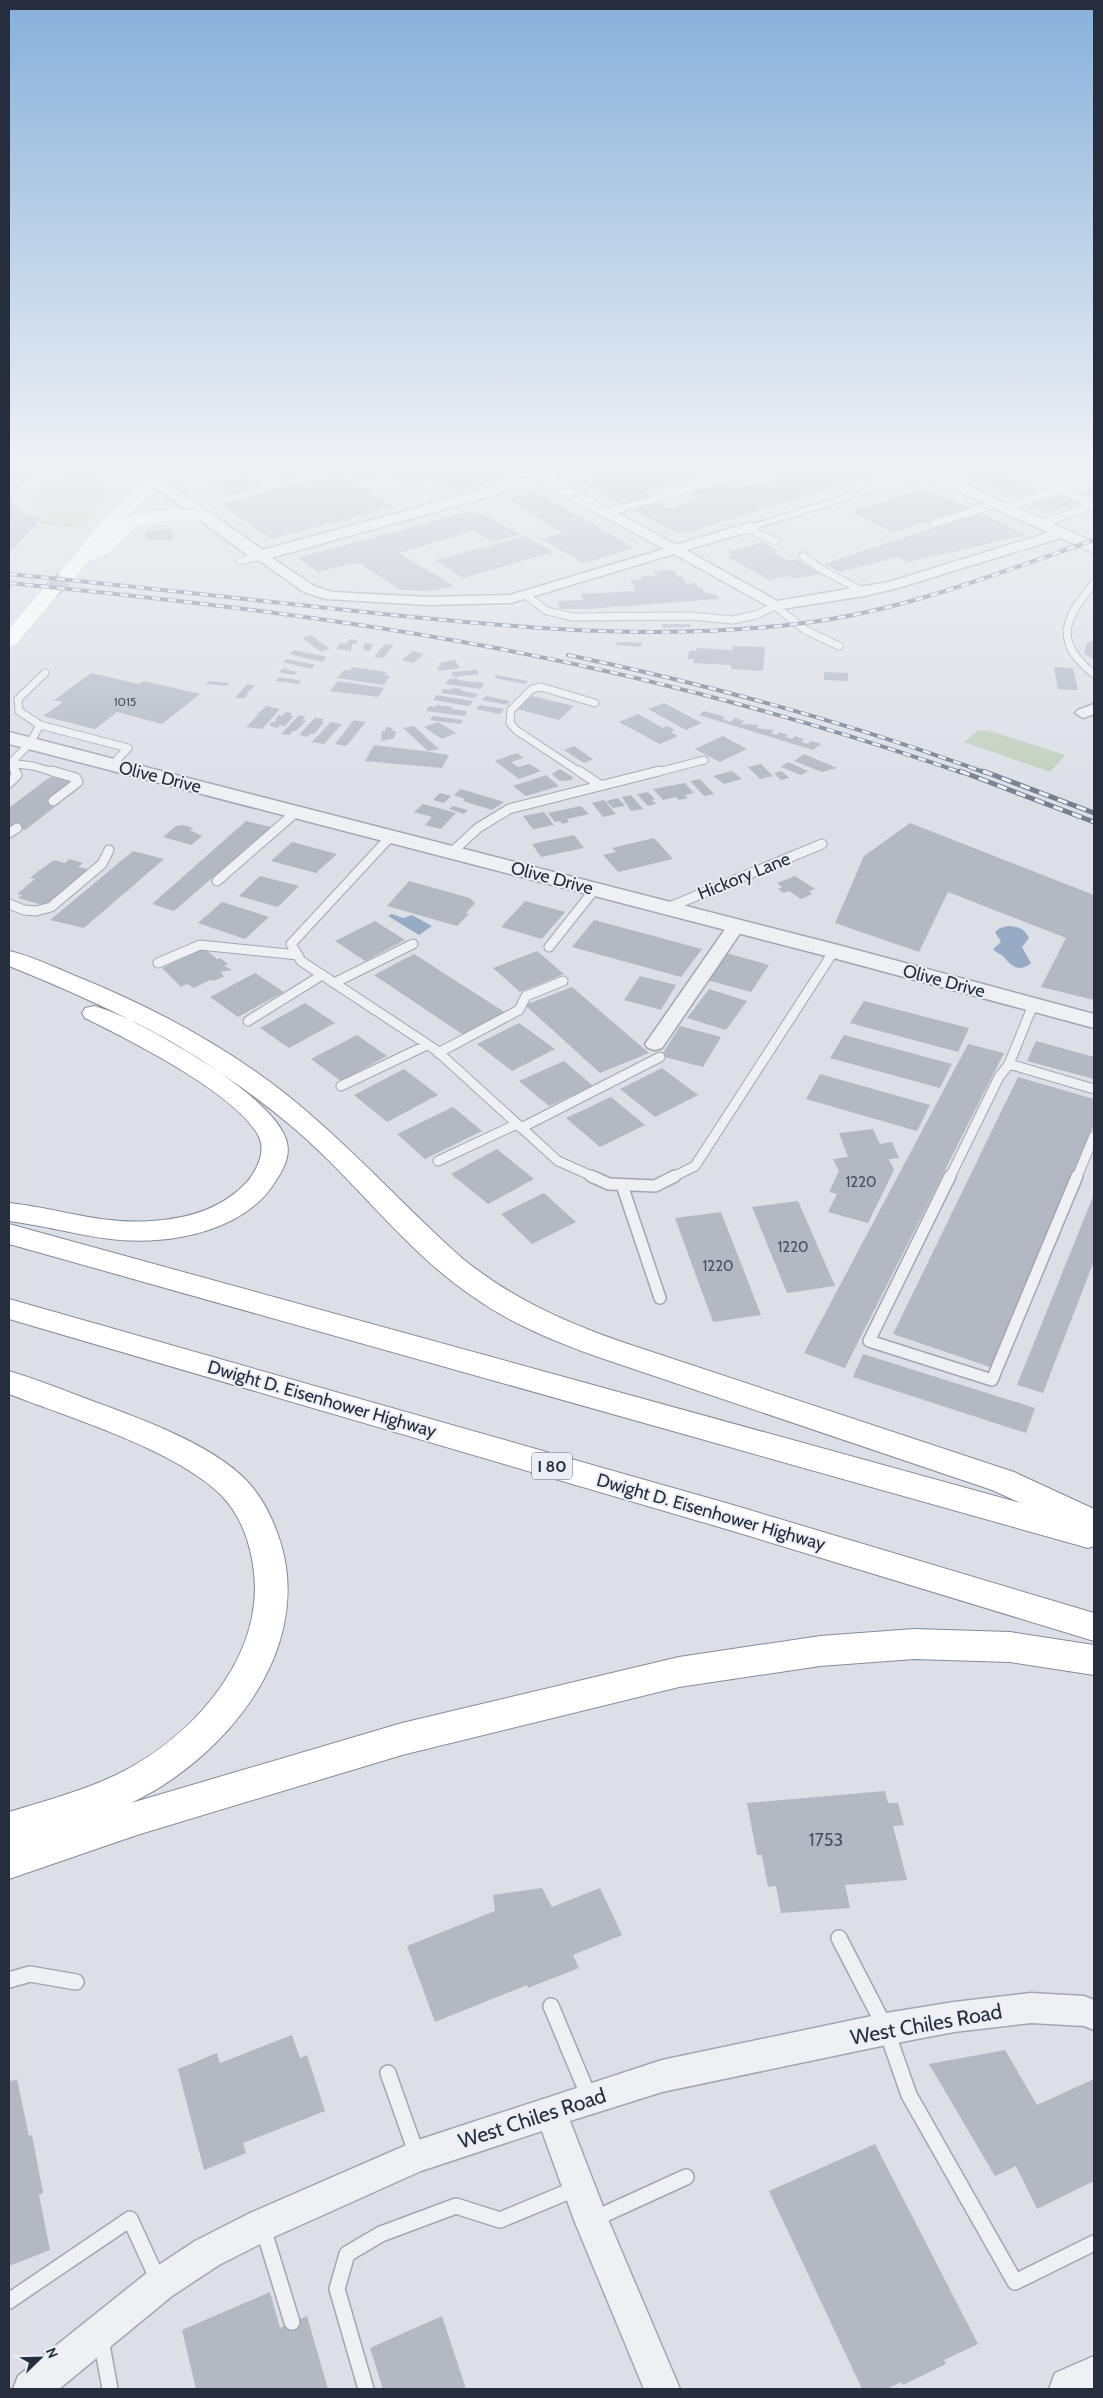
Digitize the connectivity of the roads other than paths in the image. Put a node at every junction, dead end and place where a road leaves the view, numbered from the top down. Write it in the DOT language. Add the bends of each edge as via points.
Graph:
graph roads {
  1 [pos="287,575"];
  2 [pos="595,575"];
  3 [pos="722,575"];
  4 [pos="832,575"];
  5 [pos="929,575"];
  6 [pos="1094,582"];
  7 [pos="51,591"];
  8 [pos="864,592"];
  9 [pos="527,596"];
  10 [pos="775,606"];
  11 [pos="9,640"];
  12 [pos="839,646"];
  13 [pos="45,673"];
  14 [pos="1094,674"];
  15 [pos="595,703"];
  16 [pos="35,734"];
  17 [pos="9,738"];
  18 [pos="704,760"];
  19 [pos="10,763"];
  20 [pos="9,783"];
  21 [pos="600,785"];
  22 [pos="53,801"];
  23 [pos="296,812"];
  24 [pos="18,828"];
  25 [pos="9,833"];
  26 [pos="391,836"];
  27 [pos="822,844"];
  28 [pos="109,850"];
  29 [pos="452,852"];
  30 [pos="217,881"];
  31 [pos="595,889"];
  32 [pos="9,904"];
  33 [pos="666,908"];
  34 [pos="736,926"];
  35 [pos="413,944"];
  36 [pos="549,947"];
  37 [pos="834,951"];
  38 [pos="298,955"];
  39 [pos="9,958"];
  40 [pos="158,963"];
  41 [pos="322,976"];
  42 [pos="9,979"];
  43 [pos="563,981"];
  44 [pos="334,983"];
  45 [pos="1033,1005"];
  46 [pos="248,1021"];
  47 [pos="1094,1021"];
  48 [pos="427,1045"];
  49 [pos="658,1051"];
  50 [pos="438,1053"];
  51 [pos="1009,1064"];
  52 [pos="342,1086"];
  53 [pos="1094,1089"];
  54 [pos="519,1126"];
  55 [pos="1094,1136"];
  56 [pos="438,1161"];
  57 [pos="622,1185"];
  58 [pos="9,1212"];
  59 [pos="9,1234"];
  60 [pos="660,1298"];
  61 [pos="9,1309"];
  62 [pos="9,1382"];
  63 [pos="1094,1523"];
  64 [pos="1094,1537"];
  65 [pos="1094,1627"];
  66 [pos="1094,1660"];
  67 [pos="9,1829"];
  68 [pos="9,1861"];
  69 [pos="840,1938"];
  70 [pos="9,1980"];
  71 [pos="76,1982"];
  72 [pos="551,2006"];
  73 [pos="1094,2016"];
  74 [pos="886,2029"];
  75 [pos="388,2073"];
  76 [pos="590,2098"];
  77 [pos="551,2112"];
  78 [pos="418,2156"];
  79 [pos="686,2177"];
  80 [pos="580,2187"];
  81 [pos="591,2220"];
  82 [pos="262,2225"];
  83 [pos="1094,2243"];
  84 [pos="160,2284"];
  85 [pos="9,2301"];
  86 [pos="292,2322"];
  87 [pos="100,2333"];
  88 [pos="1094,2378"];
  89 [pos="30,2389"];
  90 [pos="110,2389"];
  91 [pos="366,2389"];
  92 [pos="662,2389"];
  93 [pos="1071,2389"];
  1 -- 9 [label="street" via="309,590 331,596 428,601"];
  2 -- 9 [label="street"];
  3 -- 10 [label="street"];
  4 -- 8 [label="lane"];
  5 -- 8 [label="street"];
  6 -- 14 [label="lane" via="1076,603 1066,640 1070,653"];
  7 -- 11 [label="main road"];
  8 -- 10 [label="street"];
  9 -- 10 [label="lane" via="547,611 573,617 689,616 733,620 756,615"];
  10 -- 12 [label="lane" via="806,631"];
  13 -- 16 [label="lane" via="18,699 19,711"];
  15 -- 21 [label="lane" via="541,688 532,689 511,710 510,723"];
  16 -- 17 [label="street, Olive Drive"];
  16 -- 19 [label="lane"];
  16 -- 23 [label="street, Olive Drive" via="112,764"];
  18 -- 21 [label="lane"];
  19 -- 20 [label="lane" via="17,776"];
  19 -- 22 [label="lane" via="76,778 78,782"];
  21 -- 29 [label="lane" via="509,809 486,822"];
  23 -- 26 [label="street, Olive Drive"];
  23 -- 30 [label="lane"];
  24 -- 25 [label="lane"];
  26 -- 29 [label="street, Olive Drive"];
  26 -- 38 [label="lane" via="291,944"];
  27 -- 33 [label="lane, Hickory Lane"];
  28 -- 32 [label="lane" via="102,864 50,907 36,911"];
  29 -- 31 [label="street, Olive Drive"];
  31 -- 33 [label="street, Olive Drive"];
  31 -- 36 [label="lane"];
  33 -- 34 [label="street, Olive Drive"];
  34 -- 37 [label="street, Olive Drive"];
  34 -- 49 [label="street"];
  35 -- 44 [label="lane"];
  37 -- 45 [label="street, Olive Drive"];
  37 -- 57 [label="lane" via="695,1166 655,1186"];
  38 -- 40 [label="lane" via="200,945"];
  38 -- 41 [label="lane" via="301,961"];
  39 -- 63 [label="main road" via="144,1016 212,1055 276,1099 334,1150 443,1258 482,1289 522,1313 622,1354 1003,1481"];
  41 -- 44 [label="lane"];
  41 -- 46 [label="lane"];
  42 -- 58 [label="main road" via="117,1024 205,1075 261,1119 273,1138 274,1158 266,1177 235,1207 207,1220 171,1229 100,1230"];
  43 -- 50 [label="lane" via="526,996 519,1010"];
  44 -- 48 [label="lane"];
  45 -- 47 [label="street, Olive Drive"];
  45 -- 51 [label="lane"];
  48 -- 50 [label="lane"];
  48 -- 52 [label="lane"];
  49 -- 54 [label="lane"];
  50 -- 54 [label="lane"];
  51 -- 53 [label="lane"];
  51 -- 55 [label="lane" via="999,1077 869,1341 992,1380"];
  54 -- 56 [label="lane"];
  54 -- 57 [label="lane" via="558,1161 609,1184"];
  57 -- 60 [label="lane"];
  59 -- 64 [label="main road"];
  61 -- 65 [label="main road, Dwight D. Eisenhower Highway / I 80" via="726,1516"];
  62 -- 67 [label="main road" via="139,1432 198,1461 233,1487 251,1510 268,1546 274,1591 265,1638 244,1683 184,1751 147,1777 107,1796"];
  66 -- 68 [label="main road" via="1010,1647 914,1644 820,1651 680,1672 402,1739 138,1818"];
  69 -- 74 [label="lane"];
  70 -- 71 [label="lane" via="30,1974"];
  72 -- 76 [label="lane"];
  73 -- 74 [label="street, West Chiles Road" via="1084,2011 1031,2008"];
  74 -- 76 [label="street, West Chiles Road" via="662,2076"];
  74 -- 83 [label="lane" via="909,2094 1015,2282"];
  75 -- 78 [label="lane"];
  76 -- 77 [label="street, West Chiles Road"];
  77 -- 78 [label="street, West Chiles Road"];
  77 -- 80 [label="street"];
  78 -- 82 [label="street, West Chiles Road"];
  79 -- 81 [label="lane"];
  80 -- 81 [label="street"];
  80 -- 91 [label="lane" via="500,2220 456,2206 381,2234 347,2254 337,2289"];
  81 -- 92 [label="street"];
  82 -- 84 [label="street, West Chiles Road" via="207,2253"];
  82 -- 86 [label="lane"];
  84 -- 85 [label="lane" via="130,2218"];
  84 -- 87 [label="street, West Chiles Road"];
  87 -- 89 [label="street, West Chiles Road"];
  87 -- 90 [label="lane"];
  88 -- 93 [label="street"];
}
